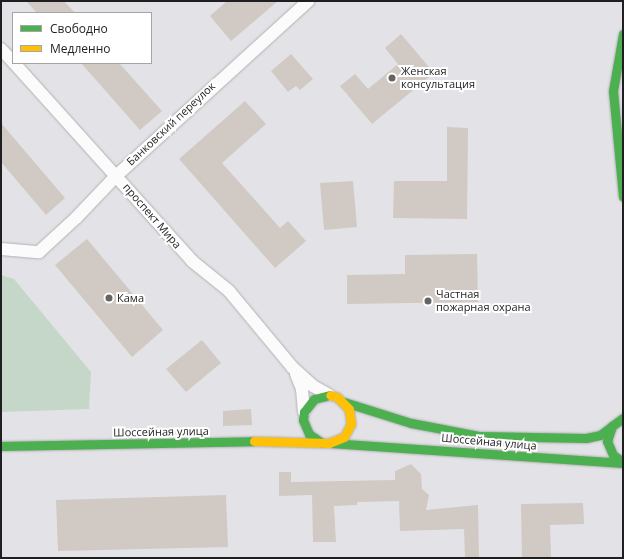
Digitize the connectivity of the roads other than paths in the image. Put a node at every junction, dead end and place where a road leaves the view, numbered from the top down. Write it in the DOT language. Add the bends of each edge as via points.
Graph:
graph roads {
  1 [pos="308,1"];
  2 [pos="623,34"];
  3 [pos="1,49"];
  4 [pos="12,62"];
  5 [pos="14,64"];
  6 [pos="116,176"];
  7 [pos="623,197"];
  8 [pos="1,249"];
  9 [pos="292,368"];
  10 [pos="329,395"];
  11 [pos="344,402"];
  12 [pos="304,412"];
  13 [pos="619,419"];
  14 [pos="276,441"];
  15 [pos="326,443"];
  16 [pos="1,446"];
  17 [pos="623,463"];
  1 -- 6 [label="street, Банковский переулок"];
  2 -- 7 [label="main road" via="613,91"];
  3 -- 4 [label="street, проспект Мира"];
  5 -- 6 [label="street, проспект Мира"];
  6 -- 8 [label="street, Банковский переулок" via="39,252"];
  6 -- 9 [label="street, проспект Мира" via="192,261 229,291"];
  9 -- 10 [label="street, проспект Мира" via="313,386"];
  9 -- 12 [label="street, проспект Мира" via="302,389"];
  10 -- 11 [label="main road"];
  10 -- 12 [label="main road" via="314,399"];
  11 -- 13 [label="main road, Шоссейная улица" via="411,423 479,436 586,438 600,435"];
  11 -- 15 [label="main road" via="349,409 351,424 344,437"];
  12 -- 14 [label="main road" via="293,430"];
  12 -- 15 [label="main road" via="303,420 309,434"];
  13 -- 17 [label="main road" via="607,441 613,455"];
  14 -- 15 [label="main road, Шоссейная улица"];
  14 -- 16 [label="main road, Шоссейная улица"];
  15 -- 17 [label="main road, Шоссейная улица"];
}
